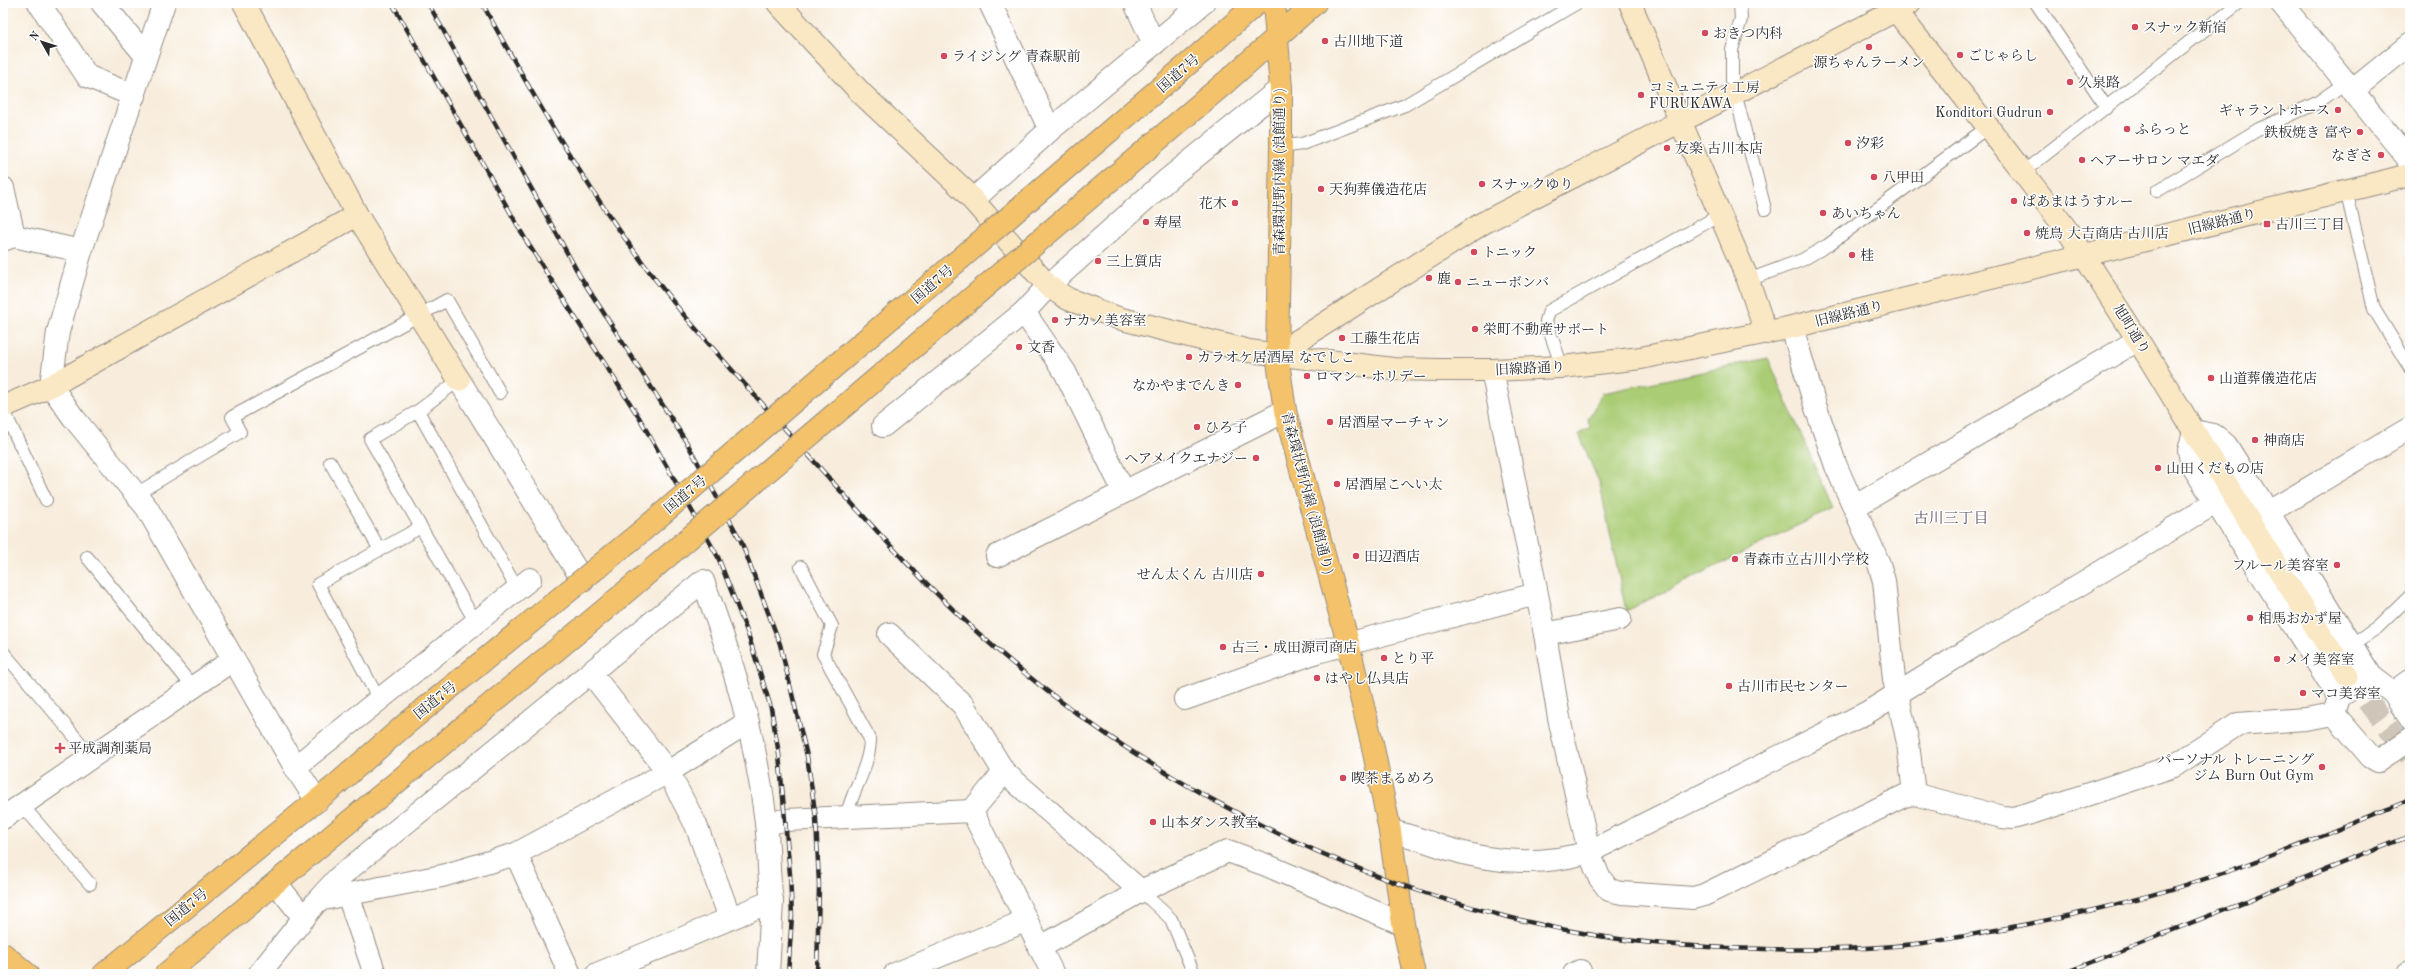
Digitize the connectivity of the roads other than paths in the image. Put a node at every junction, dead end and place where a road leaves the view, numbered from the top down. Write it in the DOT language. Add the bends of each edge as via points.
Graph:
graph roads {
  1 [pos="39,3"];
  2 [pos="102,3"];
  3 [pos="164,3"];
  4 [pos="244,3"];
  5 [pos="778,3"];
  6 [pos="990,3"];
  7 [pos="1134,3"];
  8 [pos="1203,3"];
  9 [pos="1257,3"];
  10 [pos="1274,3"];
  11 [pos="1315,3"];
  12 [pos="1578,3"];
  13 [pos="1630,3"];
  14 [pos="1740,3"];
  15 [pos="2036,3"];
  16 [pos="2239,3"];
  17 [pos="2282,3"];
  18 [pos="1898,6"];
  19 [pos="1277,36"];
  20 [pos="1154,44"];
  21 [pos="2410,44"];
  22 [pos="146,56"];
  23 [pos="2348,87"];
  24 [pos="1280,88"];
  25 [pos="1734,94"];
  26 [pos="134,96"];
  27 [pos="2107,108"];
  28 [pos="1680,121"];
  29 [pos="1988,127"];
  30 [pos="1050,130"];
  31 [pos="1281,147"];
  32 [pos="2410,162"];
  33 [pos="2023,172"];
  34 [pos="2410,175"];
  35 [pos="3,188"];
  36 [pos="2346,190"];
  37 [pos="2157,191"];
  38 [pos="973,200"];
  39 [pos="1765,209"];
  40 [pos="357,215"];
  41 [pos="1720,215"];
  42 [pos="8,238"];
  43 [pos="81,252"];
  44 [pos="2083,255"];
  45 [pos="1748,280"];
  46 [pos="1048,286"];
  47 [pos="1024,312"];
  48 [pos="420,316"];
  49 [pos="1792,327"];
  50 [pos="1766,333"];
  51 [pos="2138,340"];
  52 [pos="1277,354"];
  53 [pos="1562,367"];
  54 [pos="2410,368"];
  55 [pos="1492,370"];
  56 [pos="459,380"];
  57 [pos="51,386"];
  58 [pos="500,393"];
  59 [pos="3,408"];
  60 [pos="418,411"];
  61 [pos="1285,411"];
  62 [pos="883,426"];
  63 [pos="2410,428"];
  64 [pos="2194,431"];
  65 [pos="330,462"];
  66 [pos="1124,492"];
  67 [pos="136,494"];
  68 [pos="46,500"];
  69 [pos="2215,503"];
  70 [pos="1854,507"];
  71 [pos="2268,513"];
  72 [pos="421,527"];
  73 [pos="380,550"];
  74 [pos="997,556"];
  75 [pos="87,557"];
  76 [pos="801,567"];
  77 [pos="583,581"];
  78 [pos="523,584"];
  79 [pos="1536,594"];
  80 [pos="2410,596"];
  81 [pos="1620,619"];
  82 [pos="475,621"];
  83 [pos="889,634"];
  84 [pos="1545,634"];
  85 [pos="1348,643"];
  86 [pos="2351,645"];
  87 [pos="3,652"];
  88 [pos="234,659"];
  89 [pos="591,673"];
  90 [pos="2347,674"];
  91 [pos="2371,676"];
  92 [pos="2402,687"];
  93 [pos="193,688"];
  94 [pos="1898,695"];
  95 [pos="1185,699"];
  96 [pos="378,700"];
  97 [pos="2337,705"];
  98 [pos="2410,718"];
  99 [pos="748,722"];
  100 [pos="2410,739"];
  101 [pos="92,757"];
  102 [pos="295,767"];
  103 [pos="668,772"];
  104 [pos="1004,772"];
  105 [pos="1914,794"];
  106 [pos="317,800"];
  107 [pos="22,805"];
  108 [pos="972,811"];
  109 [pos="846,817"];
  110 [pos="3,818"];
  111 [pos="766,823"];
  112 [pos="1390,831"];
  113 [pos="1589,852"];
  114 [pos="516,854"];
  115 [pos="276,883"];
  116 [pos="90,884"];
  117 [pos="1141,891"];
  118 [pos="348,894"];
  119 [pos="318,900"];
  120 [pos="772,901"];
  121 [pos="304,918"];
  122 [pos="730,918"];
  123 [pos="1025,922"];
  124 [pos="1403,924"];
  125 [pos="1039,948"];
  126 [pos="3,954"];
  127 [pos="2410,973"];
  128 [pos="27,974"];
  129 [pos="104,974"];
  130 [pos="166,974"];
  131 [pos="259,974"];
  132 [pos="375,974"];
  133 [pos="570,974"];
  134 [pos="597,974"];
  135 [pos="768,974"];
  136 [pos="895,974"];
  137 [pos="1053,974"];
  138 [pos="1194,974"];
  139 [pos="1414,974"];
  140 [pos="2407,974"];
  1 -- 26 [label="street" via="87,76"];
  2 -- 22 [label="street"];
  3 -- 22 [label="street"];
  4 -- 40 [label="street"];
  5 -- 38 [label="street, 旧線路通り" via="861,93"];
  6 -- 30 [label="street"];
  7 -- 20 [label="street"];
  8 -- 20 [label="street"];
  9 -- 77 [label="main road, 国道7号, bridge"];
  10 -- 19 [label="main road, 青森環状野内線 (浪館通り)"];
  11 -- 19 [label="main road"];
  12 -- 31 [label="lane" via="1405,105 1315,140"];
  13 -- 28 [label="street"];
  14 -- 25 [label="lane" via="1741,19 1731,59"];
  15 -- 27 [label="lane"];
  16 -- 27 [label="lane"];
  17 -- 23 [label="street"];
  18 -- 25 [label="street"];
  18 -- 29 [label="street, 旭町通り"];
  19 -- 24 [label="main road, 青森環状野内線 (浪館通り)"];
  19 -- 115 [label="main road, bridge" via="602,612"];
  20 -- 30 [label="street"];
  21 -- 23 [label="street"];
  22 -- 26 [label="street"];
  23 -- 32 [label="street"];
  23 -- 37 [label="lane" via="2259,129"];
  24 -- 31 [label="main road, 青森環状野内線 (浪館通り)"];
  24 -- 46 [label="street" via="1168,179"];
  25 -- 28 [label="street"];
  25 -- 39 [label="lane"];
  26 -- 43 [label="street"];
  27 -- 33 [label="lane"];
  28 -- 41 [label="street"];
  28 -- 52 [label="street" via="1458,237"];
  29 -- 33 [label="street, 旭町通り"];
  29 -- 45 [label="lane" via="1828,245 1802,260"];
  30 -- 38 [label="street"];
  31 -- 52 [label="main road, 青森環状野内線 (浪館通り)"];
  33 -- 44 [label="street, 旭町通り"];
  34 -- 36 [label="street, 旧線路通り"];
  35 -- 42 [label="street"];
  36 -- 44 [label="street, 旧線路通り"];
  36 -- 54 [label="lane" via="2374,309"];
  38 -- 46 [label="street, 旧線路通り"];
  40 -- 48 [label="street"];
  40 -- 57 [label="street"];
  41 -- 45 [label="street"];
  41 -- 53 [label="lane" via="1549,311 1546,321"];
  42 -- 43 [label="street"];
  43 -- 57 [label="street" via="58,332"];
  44 -- 49 [label="street, 旧線路通り"];
  44 -- 51 [label="street, 旭町通り"];
  45 -- 50 [label="street"];
  46 -- 47 [label="street"];
  46 -- 52 [label="street, 旧線路通り" via="1068,299 1118,318 1249,351"];
  47 -- 62 [label="street"];
  47 -- 66 [label="street" via="1065,372"];
  48 -- 56 [label="street"];
  48 -- 58 [label="lane" via="448,300"];
  48 -- 67 [label="lane" via="232,417 240,432"];
  49 -- 50 [label="street, 旧線路通り"];
  49 -- 70 [label="street" via="1836,466"];
  50 -- 53 [label="street, 旧線路通り" via="1641,358"];
  51 -- 64 [label="street, 旭町通り"];
  51 -- 70 [label="street"];
  52 -- 55 [label="street, 旧線路通り" via="1328,363 1393,369"];
  52 -- 61 [label="main road, 青森環状野内線 (浪館通り)"];
  53 -- 55 [label="street, 旧線路通り"];
  55 -- 79 [label="street"];
  56 -- 60 [label="lane"];
  56 -- 77 [label="street"];
  57 -- 59 [label="street"];
  57 -- 67 [label="street"];
  59 -- 68 [label="lane"];
  60 -- 72 [label="lane" via="370,439"];
  60 -- 78 [label="lane"];
  61 -- 66 [label="street"];
  61 -- 85 [label="main road, 青森環状野内線 (浪館通り)"];
  63 -- 71 [label="street"];
  64 -- 69 [label="street" via="2189,452 2192,465"];
  64 -- 71 [label="street" via="2214,435 2226,445"];
  64 -- 90 [label="street, 旭町通り" via="2282,575"];
  65 -- 73 [label="lane"];
  66 -- 74 [label="street"];
  67 -- 88 [label="street" via="147,508"];
  69 -- 94 [label="street" via="1976,645"];
  69 -- 97 [label="street"];
  70 -- 94 [label="street" via="1884,581 1890,648"];
  71 -- 86 [label="street"];
  72 -- 73 [label="lane"];
  72 -- 82 [label="lane"];
  73 -- 96 [label="lane" via="318,584"];
  75 -- 93 [label="lane"];
  76 -- 109 [label="lane" via="832,626 823,654 870,739 869,753 852,794"];
  77 -- 106 [label="main road, 国道7号, bridge" via="406,724"];
  78 -- 82 [label="street"];
  79 -- 84 [label="street"];
  79 -- 85 [label="street"];
  80 -- 86 [label="lane" via="2377,628"];
  81 -- 84 [label="street"];
  82 -- 96 [label="street"];
  83 -- 104 [label="street" via="963,704"];
  84 -- 113 [label="street"];
  85 -- 95 [label="street"];
  85 -- 112 [label="main road, 青森環状野内線 (浪館通り)"];
  86 -- 91 [label="street"];
  87 -- 101 [label="lane"];
  88 -- 93 [label="street"];
  88 -- 102 [label="street"];
  89 -- 99 [label="street" via="703,581 729,649"];
  89 -- 103 [label="street"];
  89 -- 119 [label="street" via="338,878"];
  91 -- 92 [label="street"];
  91 -- 97 [label="street"];
  92 -- 98 [label="street"];
  93 -- 101 [label="street"];
  94 -- 105 [label="street" via="1908,743"];
  94 -- 113 [label="street"];
  96 -- 102 [label="street"];
  97 -- 100 [label="street" via="2371,757 2378,761"];
  97 -- 105 [label="street" via="2305,719 2238,724 2174,766 2013,818"];
  99 -- 103 [label="street"];
  99 -- 111 [label="street"];
  101 -- 107 [label="street"];
  102 -- 106 [label="street"];
  103 -- 114 [label="street"];
  103 -- 122 [label="street" via="696,825"];
  104 -- 108 [label="street"];
  104 -- 117 [label="street"];
  105 -- 113 [label="street" via="1904,796 1716,890 1693,898 1609,890 1599,877"];
  106 -- 129 [label="main road, 国道7号"];
  107 -- 110 [label="street"];
  107 -- 116 [label="lane"];
  108 -- 109 [label="street"];
  108 -- 123 [label="street"];
  109 -- 111 [label="street"];
  111 -- 120 [label="street"];
  112 -- 113 [label="street" via="1446,849 1499,861 1552,860"];
  112 -- 124 [label="main road, 青森環状野内線 (浪館通り)"];
  114 -- 118 [label="street" via="442,876"];
  114 -- 133 [label="street"];
  115 -- 121 [label="street"];
  115 -- 130 [label="main road"];
  117 -- 124 [label="street" via="1218,855 1231,852"];
  117 -- 125 [label="street"];
  117 -- 138 [label="lane" via="1171,919"];
  118 -- 119 [label="street"];
  118 -- 132 [label="street"];
  119 -- 121 [label="street"];
  120 -- 122 [label="street"];
  120 -- 135 [label="street"];
  121 -- 131 [label="street"];
  122 -- 134 [label="street"];
  123 -- 125 [label="street"];
  123 -- 136 [label="street"];
  124 -- 139 [label="main road, 青森環状野内線 (浪館通り)"];
  125 -- 137 [label="street"];
  126 -- 128 [label="main road"];
  127 -- 140 [label="street"];
}
